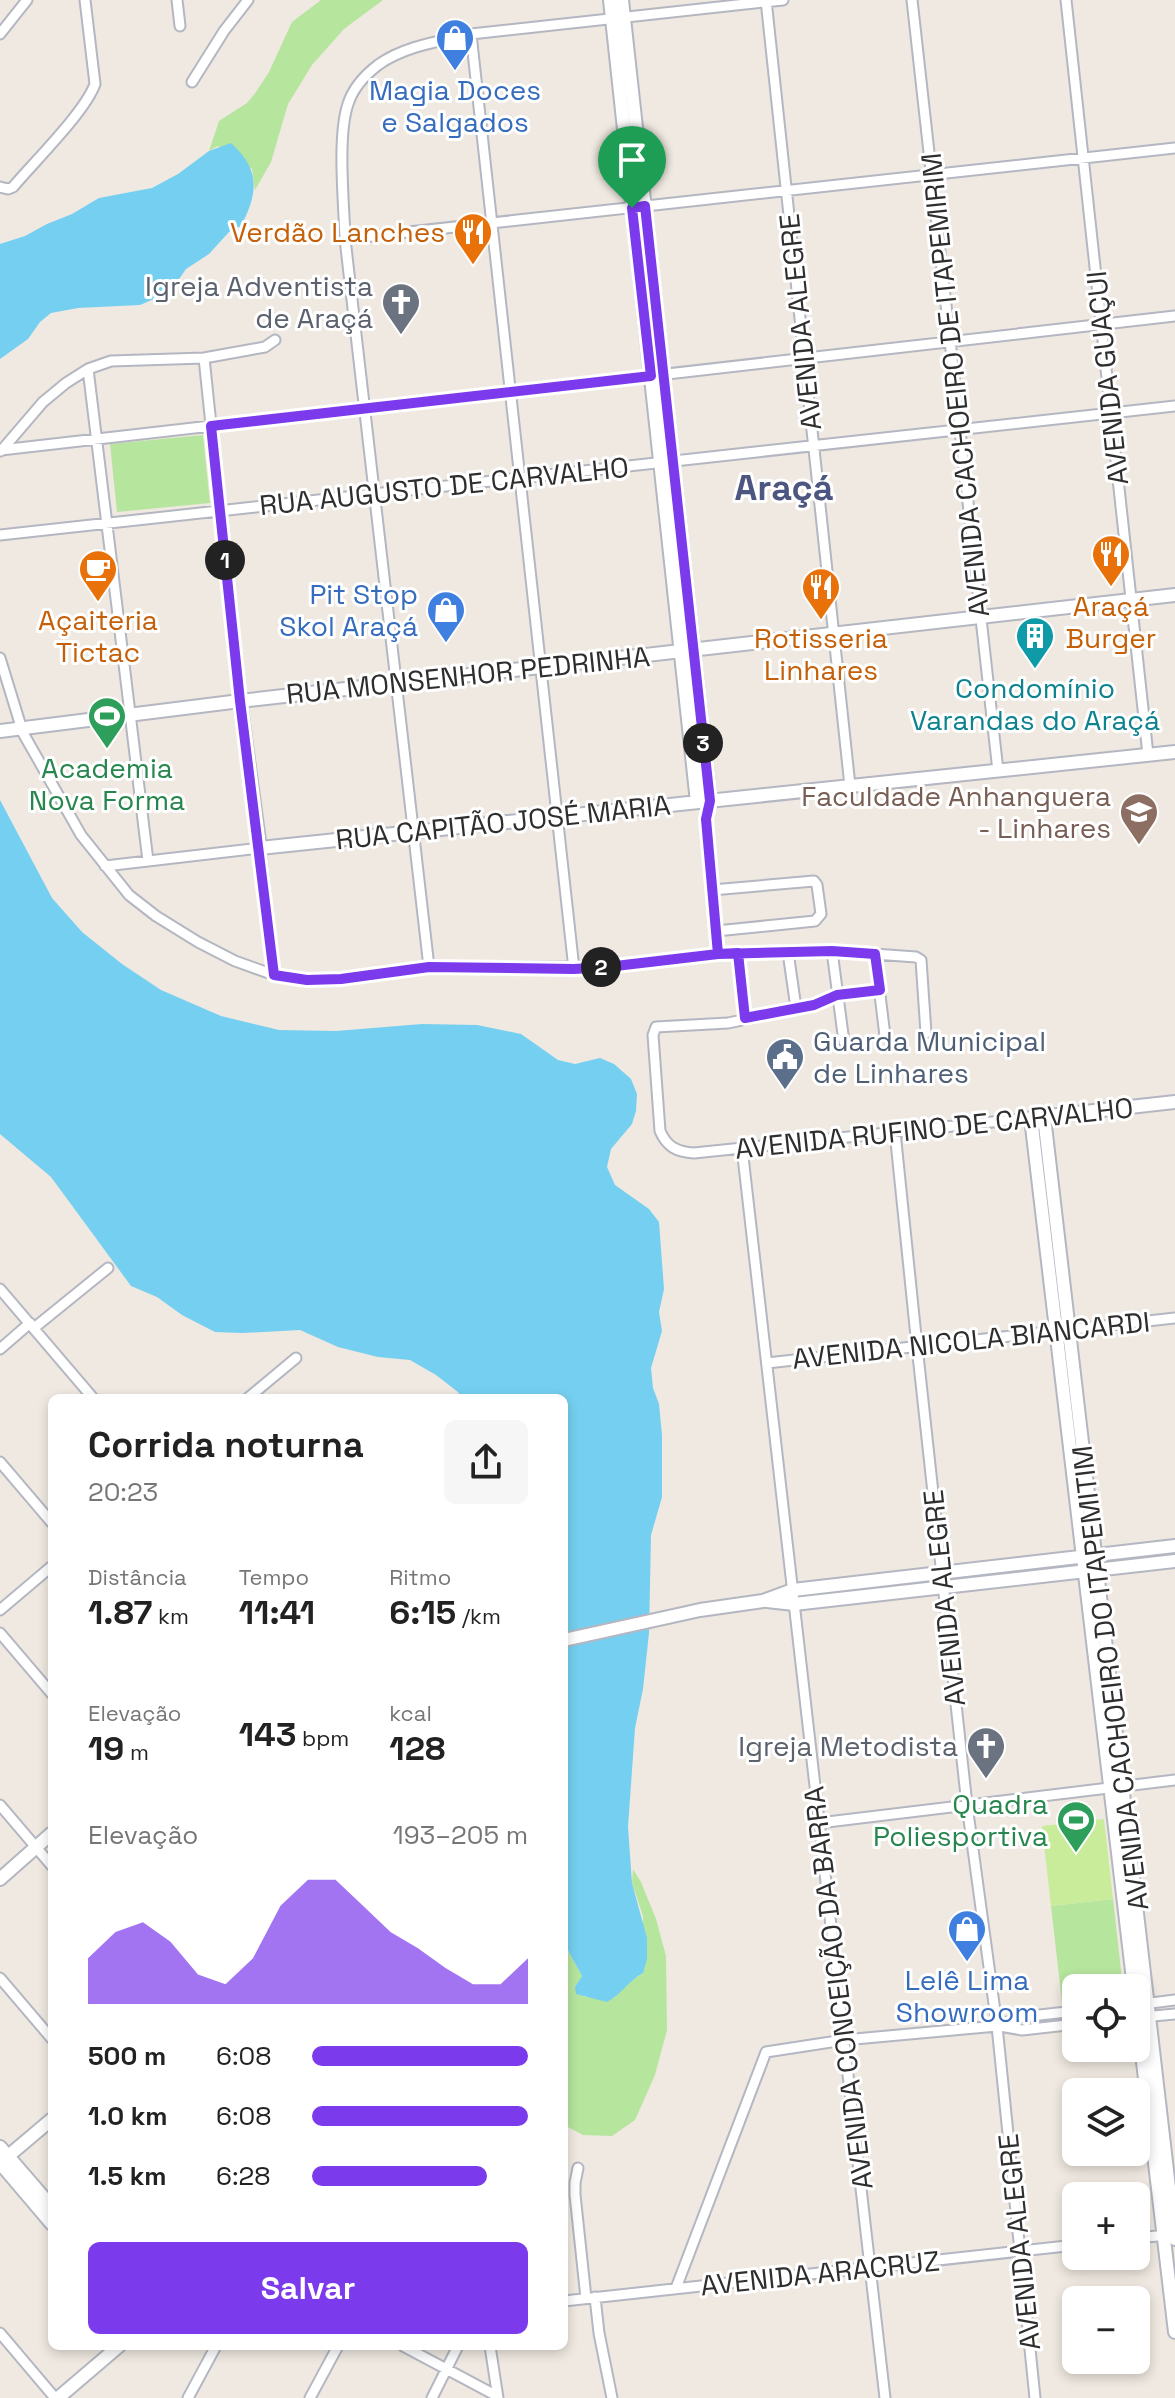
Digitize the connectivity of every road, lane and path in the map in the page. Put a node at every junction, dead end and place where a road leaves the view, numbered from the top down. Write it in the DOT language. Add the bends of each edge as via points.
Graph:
graph roads {
  1 [pos="27,0"];
  2 [pos="85,0"];
  3 [pos="177,0"];
  4 [pos="248,0"];
  5 [pos="610,0"];
  6 [pos="622,0"];
  7 [pos="783,0"];
  8 [pos="912,0"];
  9 [pos="1066,0"];
  10 [pos="766,1"];
  11 [pos="618,19"];
  12 [pos="180,26"];
  13 [pos="0,34"];
  14 [pos="471,34"];
  15 [pos="192,82"];
  16 [pos="1175,148"];
  17 [pos="1083,158"];
  18 [pos="932,175"];
  19 [pos="0,187"];
  20 [pos="786,191"];
  21 [pos="639,207"];
  22 [pos="492,223"];
  23 [pos="345,239"];
  24 [pos="1175,316"];
  25 [pos="1101,325"];
  26 [pos="275,340"];
  27 [pos="950,342"];
  28 [pos="204,358"];
  29 [pos="804,358"];
  30 [pos="88,369"];
  31 [pos="657,375"];
  32 [pos="510,392"];
  33 [pos="1175,406"];
  34 [pos="365,409"];
  35 [pos="1111,413"];
  36 [pos="211,426"];
  37 [pos="960,429"];
  38 [pos="97,439"];
  39 [pos="814,445"];
  40 [pos="1,451"];
  41 [pos="666,462"];
  42 [pos="520,478"];
  43 [pos="374,494"];
  44 [pos="220,511"];
  45 [pos="107,523"];
  46 [pos="0,535"];
  47 [pos="1175,595"];
  48 [pos="1131,600"];
  49 [pos="981,617"];
  50 [pos="834,634"];
  51 [pos="687,650"];
  52 [pos="0,658"];
  53 [pos="541,667"];
  54 [pos="396,683"];
  55 [pos="240,701"];
  56 [pos="131,715"];
  57 [pos="21,728"];
  58 [pos="0,731"];
  59 [pos="1175,752"];
  60 [pos="1148,755"];
  61 [pos="998,771"];
  62 [pos="850,786"];
  63 [pos="703,802"];
  64 [pos="557,817"];
  65 [pos="413,832"];
  66 [pos="260,848"];
  67 [pos="148,861"];
  68 [pos="105,866"];
  69 [pos="712,890"];
  70 [pos="716,931"];
  71 [pos="832,951"];
  72 [pos="788,952"];
  73 [pos="738,953"];
  74 [pos="718,954"];
  75 [pos="875,954"];
  76 [pos="429,967"];
  77 [pos="574,969"];
  78 [pos="274,975"];
  79 [pos="880,990"];
  80 [pos="837,995"];
  81 [pos="796,1008"];
  82 [pos="745,1018"];
  83 [pos="926,1033"];
  84 [pos="885,1036"];
  85 [pos="844,1042"];
  86 [pos="1175,1102"];
  87 [pos="1038,1117"];
  88 [pos="895,1132"];
  89 [pos="742,1148"];
  90 [pos="108,1268"];
  91 [pos="0,1289"];
  92 [pos="1175,1318"];
  93 [pos="32,1326"];
  94 [pos="1063,1330"];
  95 [pos="917,1346"];
  96 [pos="0,1349"];
  97 [pos="296,1358"];
  98 [pos="767,1363"];
  99 [pos="90,1394"];
  100 [pos="253,1394"];
  101 [pos="0,1462"];
  102 [pos="48,1518"];
  103 [pos="1175,1546"];
  104 [pos="1089,1556"];
  105 [pos="1175,1561"];
  106 [pos="48,1569"];
  107 [pos="1091,1570"];
  108 [pos="942,1572"];
  109 [pos="943,1587"];
  110 [pos="793,1590"];
  111 [pos="763,1601"];
  112 [pos="794,1604"];
  113 [pos="0,1610"];
  114 [pos="0,1633"];
  115 [pos="568,1639"];
  116 [pos="48,1689"];
  117 [pos="1175,1780"];
  118 [pos="1116,1787"];
  119 [pos="0,1805"];
  120 [pos="967,1805"];
  121 [pos="819,1823"];
  122 [pos="48,1836"];
  123 [pos="36,1847"];
  124 [pos="48,1861"];
  125 [pos="0,1879"];
  126 [pos="1133,1974"];
  127 [pos="1136,1974"];
  128 [pos="0,1978"];
  129 [pos="1175,2000"];
  130 [pos="1150,2007"];
  131 [pos="1150,2011"];
  132 [pos="1062,2013"];
  133 [pos="1175,2014"];
  134 [pos="997,2026"];
  135 [pos="1062,2026"];
  136 [pos="48,2034"];
  137 [pos="844,2040"];
  138 [pos="1147,2062"];
  139 [pos="48,2122"];
  140 [pos="3,2156"];
  141 [pos="578,2168"];
  142 [pos="48,2203"];
  143 [pos="48,2218"];
  144 [pos="1172,2235"];
  145 [pos="1150,2237"];
  146 [pos="1062,2246"];
  147 [pos="1018,2251"];
  148 [pos="870,2267"];
  149 [pos="676,2288"];
  150 [pos="590,2298"];
  151 [pos="568,2301"];
  152 [pos="1175,2332"];
  153 [pos="0,2333"];
  154 [pos="114,2350"];
  155 [pos="214,2350"];
  156 [pos="336,2350"];
  157 [pos="411,2350"];
  158 [pos="456,2350"];
  159 [pos="491,2350"];
  160 [pos="447,2369"];
  161 [pos="497,2397"];
  162 [pos="57,2398"];
  163 [pos="188,2398"];
  164 [pos="310,2398"];
  165 [pos="432,2398"];
  166 [pos="612,2398"];
  167 [pos="885,2398"];
  168 [pos="1035,2398"];
  1 -- 13 [label="street"];
  2 -- 19 [label="street" via="95,84 13,187"];
  3 -- 12 [label="street"];
  4 -- 15 [label="street"];
  5 -- 11 [label="main road"];
  6 -- 11 [label="main road"];
  7 -- 10 [label="street"];
  8 -- 18 [label="street, AVENIDA CACHOEIRO DE ITAPEMIRIM"];
  9 -- 17 [label="street, AVENIDA GUAÇUI"];
  10 -- 11 [label="street"];
  10 -- 20 [label="street, AVENIDA ALEGRE"];
  11 -- 14 [label="street"];
  11 -- 21 [label="main road"];
  14 -- 22 [label="street"];
  14 -- 23 [label="street" via="403,52 379,64 359,83 348,102 343,129"];
  16 -- 17 [label="street"];
  17 -- 18 [label="street"];
  17 -- 25 [label="street, AVENIDA GUAÇUI"];
  18 -- 20 [label="street"];
  18 -- 27 [label="street, AVENIDA CACHOEIRO DE ITAPEMIRIM"];
  20 -- 21 [label="street"];
  20 -- 29 [label="street, AVENIDA ALEGRE"];
  21 -- 22 [label="street"];
  21 -- 31 [label="main road"];
  22 -- 23 [label="street"];
  22 -- 32 [label="street"];
  23 -- 34 [label="street"];
  24 -- 25 [label="street"];
  25 -- 27 [label="street"];
  25 -- 35 [label="street, AVENIDA GUAÇUI"];
  26 -- 28 [label="street" via="265,347"];
  27 -- 29 [label="street"];
  27 -- 37 [label="street, AVENIDA CACHOEIRO DE ITAPEMIRIM"];
  28 -- 30 [label="street" via="111,361"];
  28 -- 36 [label="street"];
  29 -- 31 [label="street"];
  29 -- 39 [label="street, AVENIDA ALEGRE"];
  30 -- 38 [label="street"];
  30 -- 40 [label="street" via="43,402"];
  31 -- 32 [label="street"];
  31 -- 41 [label="main road"];
  32 -- 34 [label="street"];
  32 -- 42 [label="street"];
  33 -- 35 [label="street, RUA AUGUSTO DE CARVALHO"];
  34 -- 36 [label="street"];
  34 -- 43 [label="street"];
  35 -- 37 [label="street, RUA AUGUSTO DE CARVALHO"];
  35 -- 48 [label="street, AVENIDA GUAÇUI"];
  36 -- 38 [label="street"];
  36 -- 44 [label="street"];
  37 -- 39 [label="street, RUA AUGUSTO DE CARVALHO"];
  37 -- 49 [label="street, AVENIDA CACHOEIRO DE ITAPEMIRIM"];
  38 -- 40 [label="street"];
  38 -- 45 [label="street"];
  39 -- 41 [label="street, RUA AUGUSTO DE CARVALHO"];
  39 -- 50 [label="street, AVENIDA ALEGRE"];
  41 -- 42 [label="street, RUA AUGUSTO DE CARVALHO"];
  41 -- 51 [label="main road"];
  42 -- 43 [label="street, RUA AUGUSTO DE CARVALHO"];
  42 -- 53 [label="street"];
  43 -- 44 [label="street, RUA AUGUSTO DE CARVALHO"];
  43 -- 54 [label="street"];
  44 -- 45 [label="street, RUA AUGUSTO DE CARVALHO"];
  44 -- 55 [label="street"];
  45 -- 46 [label="street, RUA AUGUSTO DE CARVALHO"];
  45 -- 56 [label="street"];
  47 -- 48 [label="main road, RUA MONSENHOR PEDRINHA"];
  48 -- 49 [label="main road, RUA MONSENHOR PEDRINHA"];
  48 -- 60 [label="street, AVENIDA GUAÇUI"];
  49 -- 50 [label="main road, RUA MONSENHOR PEDRINHA"];
  49 -- 61 [label="street, AVENIDA CACHOEIRO DE ITAPEMIRIM"];
  50 -- 51 [label="main road, RUA MONSENHOR PEDRINHA"];
  50 -- 62 [label="street, AVENIDA ALEGRE"];
  51 -- 53 [label="main road, RUA MONSENHOR PEDRINHA"];
  51 -- 63 [label="main road"];
  52 -- 57 [label="street"];
  53 -- 54 [label="main road, RUA MONSENHOR PEDRINHA"];
  53 -- 64 [label="street"];
  54 -- 55 [label="main road, RUA MONSENHOR PEDRINHA"];
  54 -- 65 [label="street"];
  55 -- 56 [label="main road, RUA MONSENHOR PEDRINHA"];
  55 -- 66 [label="main road"];
  56 -- 57 [label="main road, RUA MONSENHOR PEDRINHA"];
  56 -- 67 [label="street"];
  57 -- 58 [label="main road, RUA MONSENHOR PEDRINHA"];
  57 -- 68 [label="street" via="81,835"];
  59 -- 60 [label="main road, RUA CAPITÃO JOSÉ MARIA"];
  60 -- 61 [label="main road, RUA CAPITÃO JOSÉ MARIA"];
  61 -- 62 [label="main road, RUA CAPITÃO JOSÉ MARIA"];
  62 -- 63 [label="main road, RUA CAPITÃO JOSÉ MARIA"];
  63 -- 64 [label="main road, RUA CAPITÃO JOSÉ MARIA"];
  63 -- 69 [label="street"];
  64 -- 65 [label="main road, RUA CAPITÃO JOSÉ MARIA"];
  64 -- 77 [label="street"];
  65 -- 66 [label="main road, RUA CAPITÃO JOSÉ MARIA"];
  65 -- 76 [label="street"];
  66 -- 67 [label="street"];
  66 -- 78 [label="street"];
  67 -- 68 [label="street"];
  68 -- 78 [label="street" via="156,916 235,961"];
  69 -- 70 [label="street"];
  69 -- 70 [label="street" via="811,880 817,885 821,914 818,920"];
  70 -- 74 [label="street"];
  71 -- 72 [label="street"];
  71 -- 75 [label="street"];
  71 -- 80 [label="street"];
  72 -- 73 [label="street"];
  72 -- 81 [label="street"];
  73 -- 74 [label="street"];
  73 -- 82 [label="street"];
  74 -- 77 [label="street"];
  75 -- 79 [label="street"];
  75 -- 83 [label="street" via="921,960"];
  76 -- 77 [label="street"];
  76 -- 78 [label="street" via="341,979"];
  79 -- 80 [label="street"];
  79 -- 84 [label="street"];
  80 -- 81 [label="street"];
  80 -- 85 [label="street"];
  81 -- 82 [label="street"];
  82 -- 89 [label="street, AVENIDA RUFINO DE CARVALHO" via="660,1025 655,1030 664,1140 681,1152"];
  86 -- 87 [label="main road, AVENIDA RUFINO DE CARVALHO"];
  87 -- 88 [label="street, AVENIDA RUFINO DE CARVALHO"];
  87 -- 94 [label="main road"];
  88 -- 89 [label="street, AVENIDA RUFINO DE CARVALHO"];
  88 -- 95 [label="street, AVENIDA ALEGRE"];
  89 -- 98 [label="street, AVENIDA CONCEIÇÃO DA BARRA"];
  90 -- 93 [label="street"];
  91 -- 93 [label="street"];
  92 -- 94 [label="street, AVENIDA NICOLA BIANCARDI"];
  93 -- 96 [label="street"];
  93 -- 99 [label="street"];
  94 -- 95 [label="street, AVENIDA NICOLA BIANCARDI"];
  94 -- 104 [label="main road"];
  95 -- 98 [label="street, AVENIDA NICOLA BIANCARDI"];
  95 -- 108 [label="street, AVENIDA ALEGRE"];
  97 -- 100 [label="street"];
  98 -- 110 [label="street, AVENIDA CONCEIÇÃO DA BARRA"];
  101 -- 102 [label="street"];
  103 -- 104 [label="main road"];
  104 -- 107 [label="main road"];
  104 -- 108 [label="main road"];
  105 -- 107 [label="main road"];
  106 -- 113 [label="street"];
  107 -- 109 [label="main road"];
  107 -- 118 [label="main road"];
  108 -- 109 [label="street, AVENIDA ALEGRE"];
  108 -- 110 [label="main road"];
  109 -- 112 [label="main road"];
  109 -- 120 [label="street, AVENIDA ALEGRE"];
  110 -- 111 [label="main road"];
  110 -- 112 [label="street, AVENIDA CONCEIÇÃO DA BARRA"];
  111 -- 112 [label="main road"];
  111 -- 115 [label="main road"];
  112 -- 121 [label="street, AVENIDA CONCEIÇÃO DA BARRA"];
  114 -- 116 [label="street"];
  117 -- 118 [label="street"];
  118 -- 120 [label="street"];
  118 -- 126 [label="main road"];
  118 -- 127 [label="main road, AVENIDA CACHOEIRO DO ITAPEMITIM"];
  119 -- 123 [label="street"];
  120 -- 121 [label="street"];
  120 -- 134 [label="street, AVENIDA ALEGRE"];
  121 -- 137 [label="street, AVENIDA CONCEIÇÃO DA BARRA"];
  122 -- 123 [label="main road"];
  123 -- 124 [label="street"];
  123 -- 125 [label="main road"];
  128 -- 136 [label="street"];
  129 -- 130 [label="street"];
  131 -- 133 [label="street"];
  132 -- 134 [label="street"];
  134 -- 135 [label="street" via="1022,2030"];
  134 -- 137 [label="street"];
  134 -- 147 [label="street, AVENIDA ALEGRE"];
  137 -- 148 [label="street, AVENIDA CONCEIÇÃO DA BARRA"];
  137 -- 149 [label="street" via="766,2052"];
  138 -- 144 [label="main road"];
  139 -- 140 [label="main road"];
  140 -- 142 [label="main road"];
  140 -- 143 [label="main road"];
  141 -- 150 [label="street" via="575,2195"];
  144 -- 145 [label="street"];
  144 -- 152 [label="main road"];
  146 -- 147 [label="street, AVENIDA ARACRUZ"];
  147 -- 148 [label="street, AVENIDA ARACRUZ"];
  147 -- 168 [label="street, AVENIDA ALEGRE"];
  148 -- 149 [label="street, AVENIDA ARACRUZ"];
  148 -- 167 [label="street, AVENIDA CONCEIÇÃO DA BARRA"];
  149 -- 150 [label="street, AVENIDA ARACRUZ"];
  150 -- 151 [label="street, AVENIDA ARACRUZ"];
  150 -- 166 [label="street"];
  153 -- 162 [label="street"];
  154 -- 162 [label="main road"];
  155 -- 163 [label="street"];
  156 -- 164 [label="street"];
  157 -- 160 [label="street"];
  158 -- 160 [label="street"];
  159 -- 161 [label="street"];
  160 -- 161 [label="street"];
  160 -- 165 [label="street"];
}
